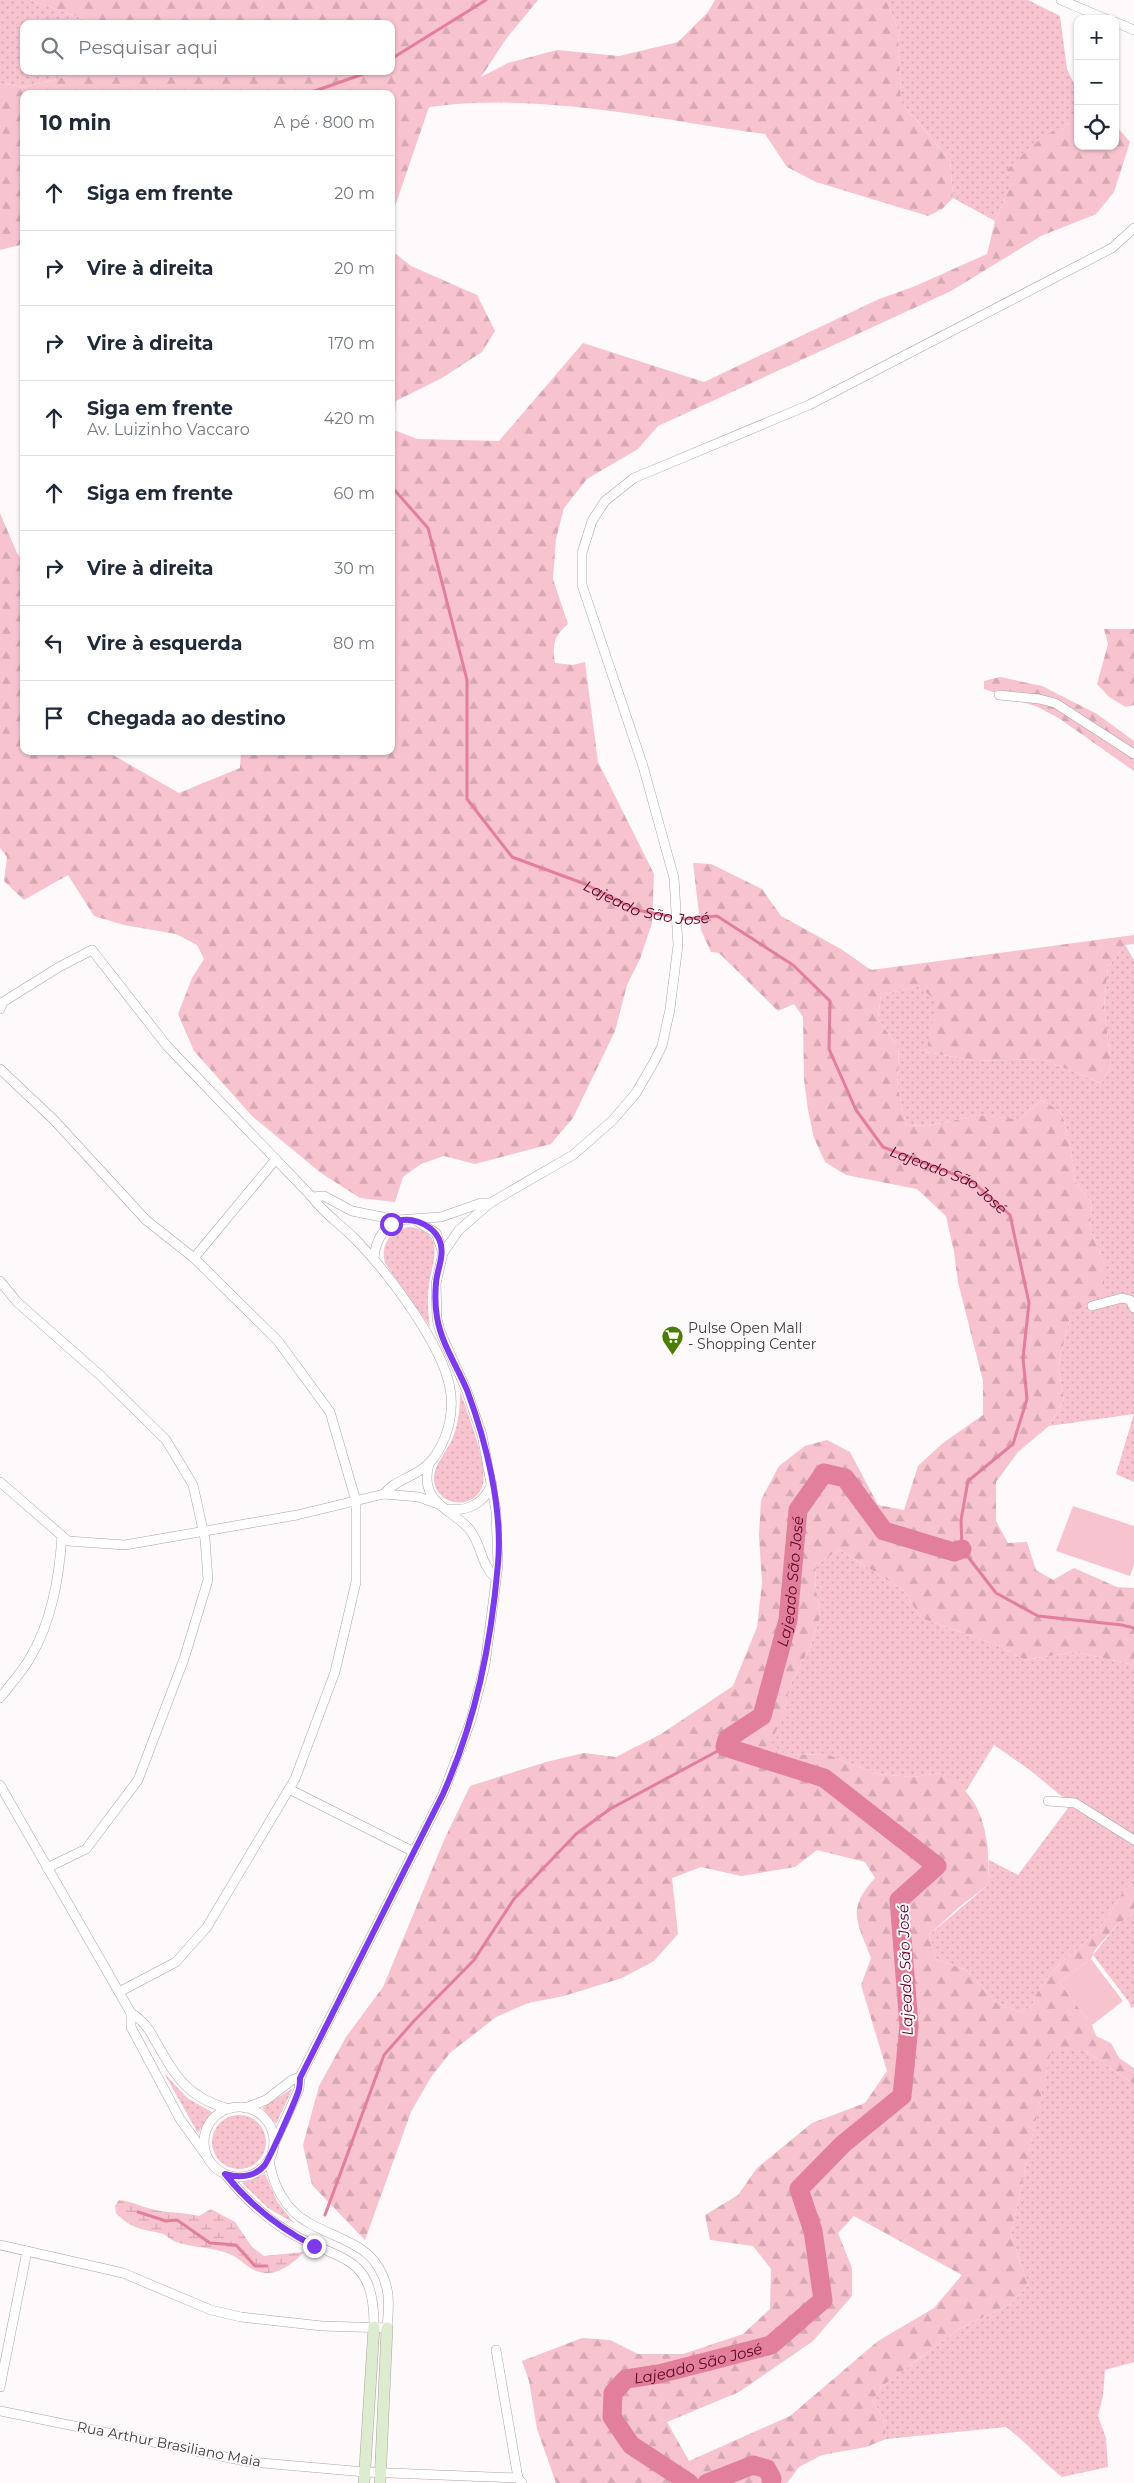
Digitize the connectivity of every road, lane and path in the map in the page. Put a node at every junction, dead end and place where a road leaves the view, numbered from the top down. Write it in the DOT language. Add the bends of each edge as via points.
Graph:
graph roads {
  1 [pos="1061,0"];
  2 [pos="1097,15"];
  3 [pos="1119,24"];
  4 [pos="1134,30"];
  5 [pos="1134,228"];
  6 [pos="998,695"];
  7 [pos="1134,754"];
  8 [pos="0,1009"];
  9 [pos="0,1069"];
  10 [pos="276,1160"];
  11 [pos="312,1197"];
  12 [pos="490,1203"];
  13 [pos="397,1220"];
  14 [pos="413,1221"];
  15 [pos="443,1253"];
  16 [pos="194,1258"];
  17 [pos="374,1259"];
  18 [pos="0,1281"];
  19 [pos="1092,1306"];
  20 [pos="1134,1308"];
  21 [pos="429,1464"];
  22 [pos="0,1482"];
  23 [pos="492,1484"];
  24 [pos="384,1494"];
  25 [pos="356,1501"];
  26 [pos="438,1504"];
  27 [pos="447,1509"];
  28 [pos="203,1532"];
  29 [pos="62,1536"];
  30 [pos="495,1577"];
  31 [pos="0,1698"];
  32 [pos="0,1785"];
  33 [pos="289,1789"];
  34 [pos="1048,1801"];
  35 [pos="1134,1840"];
  36 [pos="414,1852"];
  37 [pos="47,1868"];
  38 [pos="119,1992"];
  39 [pos="131,2014"];
  40 [pos="300,2078"];
  41 [pos="245,2108"];
  42 [pos="229,2109"];
  43 [pos="274,2144"];
  44 [pos="208,2157"];
  45 [pos="269,2160"];
  46 [pos="225,2174"];
  47 [pos="0,2245"];
  48 [pos="27,2251"];
  49 [pos="381,2272"];
  50 [pos="366,2278"];
  51 [pos="374,2327"];
  52 [pos="387,2328"];
  53 [pos="496,2350"];
  54 [pos="0,2387"];
  55 [pos="0,2411"];
  56 [pos="364,2477"];
  57 [pos="380,2478"];
  58 [pos="520,2481"];
  1 -- 2 [label="street"];
  3 -- 4 [label="street"];
  5 -- 12 [label="street" via="1112,248 809,404 634,478 614,492 598,511 584,542 582,585 643,766 674,878 678,923 675,980 666,1028 654,1062 636,1093 587,1144 559,1164"];
  6 -- 7 [label="street" via="1055,703"];
  8 -- 10 [label="street" via="3,1002 92,950 167,1046"];
  9 -- 16 [label="street" via="54,1120 146,1220"];
  10 -- 11 [label="street"];
  10 -- 16 [label="street"];
  11 -- 13 [label="street" via="324,1196 352,1210"];
  11 -- 17 [label="street"];
  12 -- 14 [label="street"];
  12 -- 15 [label="street" via="459,1230"];
  13 -- 14 [label="street"];
  13 -- 17 [label="street" via="381,1234"];
  14 -- 15 [label="street" via="436,1233"];
  15 -- 23 [label="street" via="436,1287 437,1319 474,1412"];
  16 -- 25 [label="street" via="278,1341 330,1412"];
  17 -- 21 [label="street" via="414,1314 447,1377 452,1400 449,1424 442,1446"];
  18 -- 28 [label="street" via="18,1302 166,1440 192,1485"];
  19 -- 20 [label="street" via="1122,1298 1130,1300"];
  21 -- 24 [label="street"];
  21 -- 26 [label="street" via="427,1484"];
  22 -- 29 [label="street"];
  23 -- 27 [label="street" via="485,1497 474,1506 461,1510"];
  23 -- 30 [label="street" via="498,1538"];
  24 -- 25 [label="street"];
  24 -- 26 [label="street" via="419,1497"];
  25 -- 28 [label="street"];
  25 -- 33 [label="street" via="354,1591 335,1672"];
  26 -- 27 [label="street"];
  27 -- 30 [label="street" via="471,1532 482,1550 488,1571"];
  28 -- 29 [label="street" via="125,1545 68,1541"];
  28 -- 37 [label="street" via="208,1580 184,1659 138,1780 86,1849"];
  29 -- 31 [label="street" via="59,1576 50,1613 30,1658"];
  30 -- 36 [label="street" via="489,1643 471,1720 454,1770"];
  32 -- 37 [label="street"];
  33 -- 36 [label="street"];
  33 -- 38 [label="street" via="207,1927 176,1962"];
  34 -- 35 [label="street" via="1075,1803"];
  36 -- 40 [label="street"];
  37 -- 38 [label="street"];
  38 -- 39 [label="street"];
  39 -- 42 [label="street" via="144,2021 183,2084 206,2102"];
  39 -- 44 [label="street" via="131,2027 180,2119"];
  40 -- 41 [label="street" via="292,2080 266,2100"];
  40 -- 43 [label="street" via="299,2089"];
  41 -- 42 [label="street"];
  41 -- 43 [label="street" via="266,2121 274,2136"];
  42 -- 44 [label="street" via="209,2124 204,2140"];
  43 -- 45 [label="street"];
  44 -- 46 [label="street"];
  45 -- 46 [label="street" via="250,2175"];
  45 -- 49 [label="street" via="277,2188 294,2211 308,2223 358,2246"];
  46 -- 50 [label="street" via="270,2219 299,2238 346,2260"];
  47 -- 48 [label="street"];
  48 -- 51 [label="street" via="123,2273 211,2310 240,2318"];
  48 -- 54 [label="street"];
  49 -- 50 [label="street"];
  49 -- 52 [label="street" via="388,2299"];
  50 -- 51 [label="street" via="373,2296"];
  51 -- 52 [label="street"];
  51 -- 56 [label="street"];
  52 -- 57 [label="street"];
  53 -- 58 [label="street"];
  55 -- 56 [label="street, Rua Arthur Brasiliano Maia" via="250,2462"];
  56 -- 57 [label="street, Rua Arthur Brasiliano Maia"];
  57 -- 58 [label="street, Rua Arthur Brasiliano Maia"];
}
